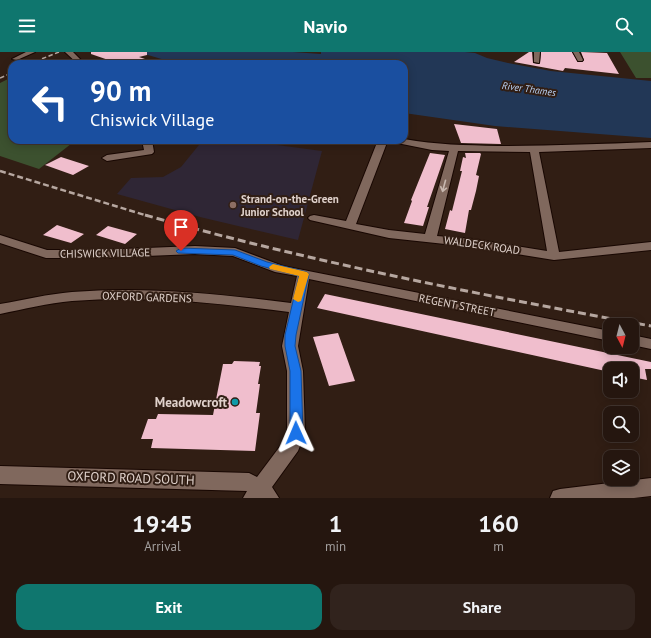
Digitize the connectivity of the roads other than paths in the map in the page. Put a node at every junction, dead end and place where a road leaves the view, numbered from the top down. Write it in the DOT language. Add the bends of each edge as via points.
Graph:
graph roads {
  1 [pos="32,52"];
  2 [pos="68,52"];
  3 [pos="538,52"];
  4 [pos="576,52"];
  5 [pos="15,59"];
  6 [pos="78,60"];
  7 [pos="580,60"];
  8 [pos="537,62"];
  9 [pos="408,142"];
  10 [pos="148,144"];
  11 [pos="382,144"];
  12 [pos="651,145"];
  13 [pos="454,148"];
  14 [pos="533,149"];
  15 [pos="107,158"];
  16 [pos="314,218"];
  17 [pos="350,225"];
  18 [pos="430,238"];
  19 [pos="0,239"];
  20 [pos="651,246"];
  21 [pos="554,256"];
  22 [pos="304,274"];
  23 [pos="295,308"];
  24 [pos="0,309"];
  25 [pos="603,335"];
  26 [pos="639,341"];
  27 [pos="651,344"];
  28 [pos="0,475"];
  29 [pos="651,487"];
  30 [pos="261,495"];
  31 [pos="560,498"];
  1 -- 5 [label="street"];
  2 -- 6 [label="street"];
  3 -- 8 [label="street"];
  4 -- 7 [label="street"];
  9 -- 13 [label="street"];
  10 -- 15 [label="street" via="150,154"];
  11 -- 17 [label="street"];
  12 -- 14 [label="street"];
  13 -- 14 [label="street"];
  13 -- 18 [label="street, one-way"];
  14 -- 21 [label="street"];
  16 -- 17 [label="street, WALDECK ROAD"];
  17 -- 18 [label="street, WALDECK ROAD" via="389,234"];
  18 -- 21 [label="street, WALDECK ROAD"];
  19 -- 22 [label="street, CHISWICK VILLAGE" via="46,254 195,250 235,252 264,264"];
  20 -- 21 [label="street, WALDECK ROAD"];
  22 -- 23 [label="street"];
  22 -- 25 [label="street, REGENT STREET"];
  23 -- 24 [label="street, OXFORD GARDENS" via="148,295 80,296"];
  23 -- 30 [label="street" via="290,346 295,371 296,433 292,445"];
  26 -- 27 [label="street"];
  28 -- 30 [label="street, OXFORD ROAD SOUTH" via="249,482"];
  29 -- 31 [label="street"];
}
